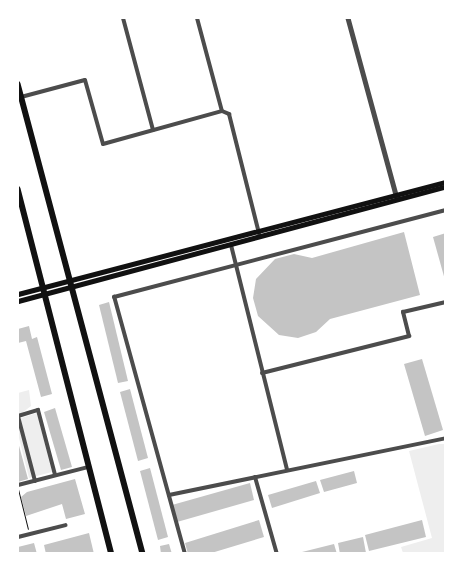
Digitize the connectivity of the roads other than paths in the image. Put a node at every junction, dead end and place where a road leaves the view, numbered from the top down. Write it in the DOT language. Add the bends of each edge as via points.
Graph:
graph roads {
  1 [pos="123,18"];
  2 [pos="197,18"];
  3 [pos="348,18"];
  4 [pos="18,84"];
  5 [pos="21,96"];
  6 [pos="222,111"];
  7 [pos="153,130"];
  8 [pos="446,184"];
  9 [pos="18,189"];
  10 [pos="397,197"];
  11 [pos="446,210"];
  12 [pos="259,233"];
  13 [pos="231,245"];
  14 [pos="235,265"];
  15 [pos="71,279"];
  16 [pos="43,287"];
  17 [pos="73,288"];
  18 [pos="18,294"];
  19 [pos="45,294"];
  20 [pos="18,301"];
  21 [pos="446,302"];
  22 [pos="262,373"];
  23 [pos="18,416"];
  24 [pos="446,438"];
  25 [pos="88,467"];
  26 [pos="287,470"];
  27 [pos="55,476"];
  28 [pos="255,477"];
  29 [pos="35,481"];
  30 [pos="18,485"];
  31 [pos="168,495"];
  32 [pos="66,526"];
  33 [pos="18,537"];
  34 [pos="112,554"];
  35 [pos="143,554"];
  36 [pos="185,554"];
  37 [pos="277,554"];
  1 -- 7 [label="street"];
  2 -- 6 [label="street"];
  3 -- 10 [label="street"];
  4 -- 5 [label="main road"];
  5 -- 7 [label="street" via="85,80 103,144"];
  5 -- 15 [label="main road"];
  6 -- 7 [label="street"];
  6 -- 12 [label="street" via="229,114"];
  8 -- 10 [label="main road"];
  9 -- 16 [label="main road"];
  10 -- 12 [label="main road"];
  11 -- 14 [label="street"];
  12 -- 13 [label="main road"];
  12 -- 15 [label="main road"];
  13 -- 14 [label="street"];
  13 -- 17 [label="main road"];
  14 -- 22 [label="street"];
  14 -- 31 [label="street" via="114,297"];
  15 -- 16 [label="main road"];
  15 -- 17 [label="main road"];
  16 -- 18 [label="main road"];
  16 -- 19 [label="main road"];
  17 -- 19 [label="main road"];
  17 -- 35 [label="main road"];
  19 -- 20 [label="main road"];
  19 -- 25 [label="main road"];
  21 -- 22 [label="street" via="403,312 409,336"];
  22 -- 26 [label="street"];
  23 -- 27 [label="street" via="38,410"];
  23 -- 29 [label="street"];
  24 -- 26 [label="street"];
  25 -- 27 [label="street"];
  25 -- 34 [label="main road"];
  26 -- 28 [label="street"];
  27 -- 29 [label="street"];
  28 -- 31 [label="street"];
  28 -- 37 [label="street"];
  29 -- 30 [label="street"];
  31 -- 36 [label="street"];
  32 -- 33 [label="street"];
}
